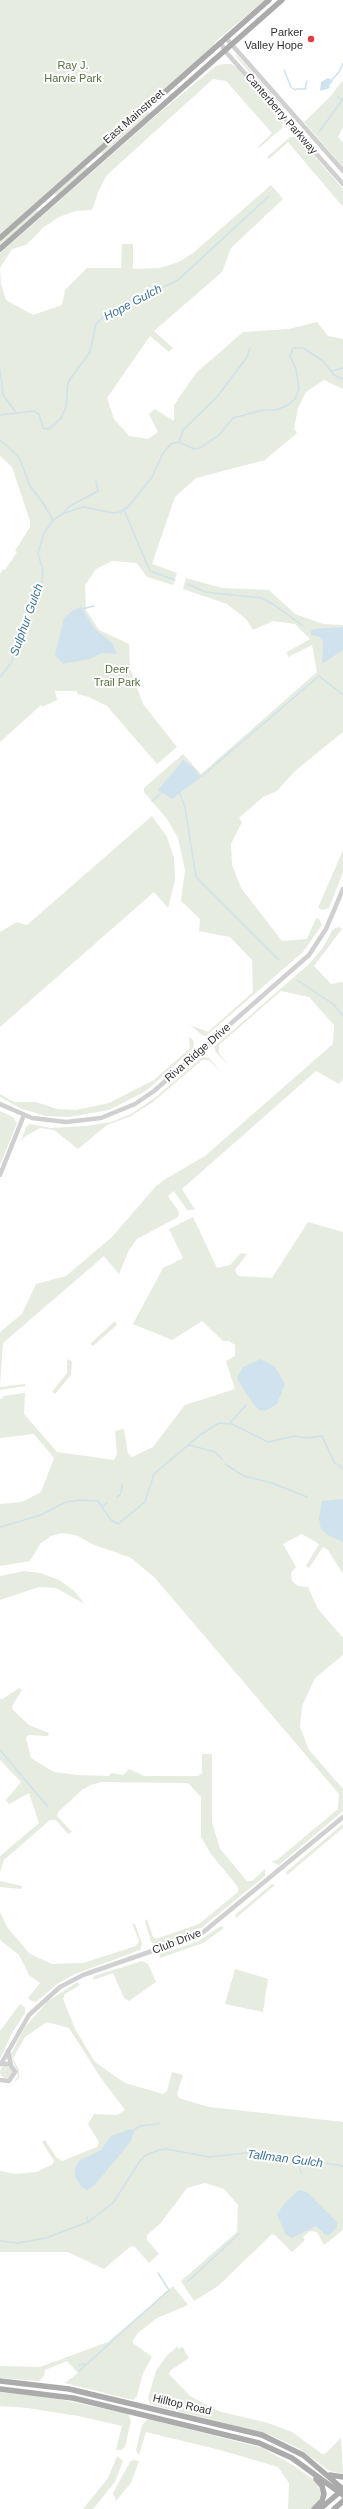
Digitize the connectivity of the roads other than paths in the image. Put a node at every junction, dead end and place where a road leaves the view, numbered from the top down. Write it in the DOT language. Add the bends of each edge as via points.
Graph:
graph roads {
  1 [pos="269,0"];
  2 [pos="282,0"];
  3 [pos="226,38"];
  4 [pos="221,43"];
  5 [pos="232,44"];
  6 [pos="225,51"];
  7 [pos="343,171"];
  8 [pos="343,184"];
  9 [pos="0,238"];
  10 [pos="0,249"];
  11 [pos="343,889"];
  12 [pos="0,1104"];
  13 [pos="24,1115"];
  14 [pos="0,1175"];
  15 [pos="343,1817"];
  16 [pos="8,2051"];
  17 [pos="0,2064"];
  18 [pos="11,2065"];
  19 [pos="0,2080"];
  20 [pos="0,2381"];
  21 [pos="0,2389"];
  22 [pos="292,2458"];
  23 [pos="330,2475"];
  24 [pos="343,2477"];
  25 [pos="342,2492"];
  26 [pos="343,2501"];
  27 [pos="314,2509"];
  28 [pos="320,2509"];
  29 [pos="334,2509"];
  1 -- 3 [label="main road, East Mainstreet"];
  2 -- 5 [label="main road, East Mainstreet"];
  3 -- 4 [label="main road, East Mainstreet"];
  3 -- 5 [label="street, Canterberry Parkway"];
  4 -- 6 [label="street, Canterberry Parkway"];
  4 -- 9 [label="main road, East Mainstreet"];
  5 -- 6 [label="main road, East Mainstreet"];
  5 -- 7 [label="street, Canterberry Parkway"];
  6 -- 8 [label="street, Canterberry Parkway"];
  6 -- 10 [label="main road, East Mainstreet"];
  11 -- 13 [label="street, Riva Ridge Drive" via="326,929 309,955 146,1097 119,1112 87,1121 56,1122"];
  12 -- 13 [label="street, Riva Ridge Drive"];
  13 -- 14 [label="street"];
  15 -- 16 [label="street, Club Drive" via="201,1934 83,1975 60,1987 29,2015"];
  16 -- 17 [label="street, Club Drive"];
  16 -- 18 [label="street"];
  17 -- 18 [label="street"];
  18 -- 19 [label="street" via="15,2072 13,2078 8,2082"];
  20 -- 23 [label="main road, Hilltop Road" via="70,2389 257,2434 294,2449"];
  21 -- 22 [label="main road, Hilltop Road" via="39,2392 76,2399 253,2441"];
  22 -- 25 [label="main road, Hilltop Road"];
  22 -- 27 [label="main road" via="323,2489 323,2498"];
  23 -- 24 [label="main road"];
  23 -- 25 [label="main road, Hilltop Road"];
  25 -- 28 [label="main road"];
  26 -- 29 [label="main road"];
}
